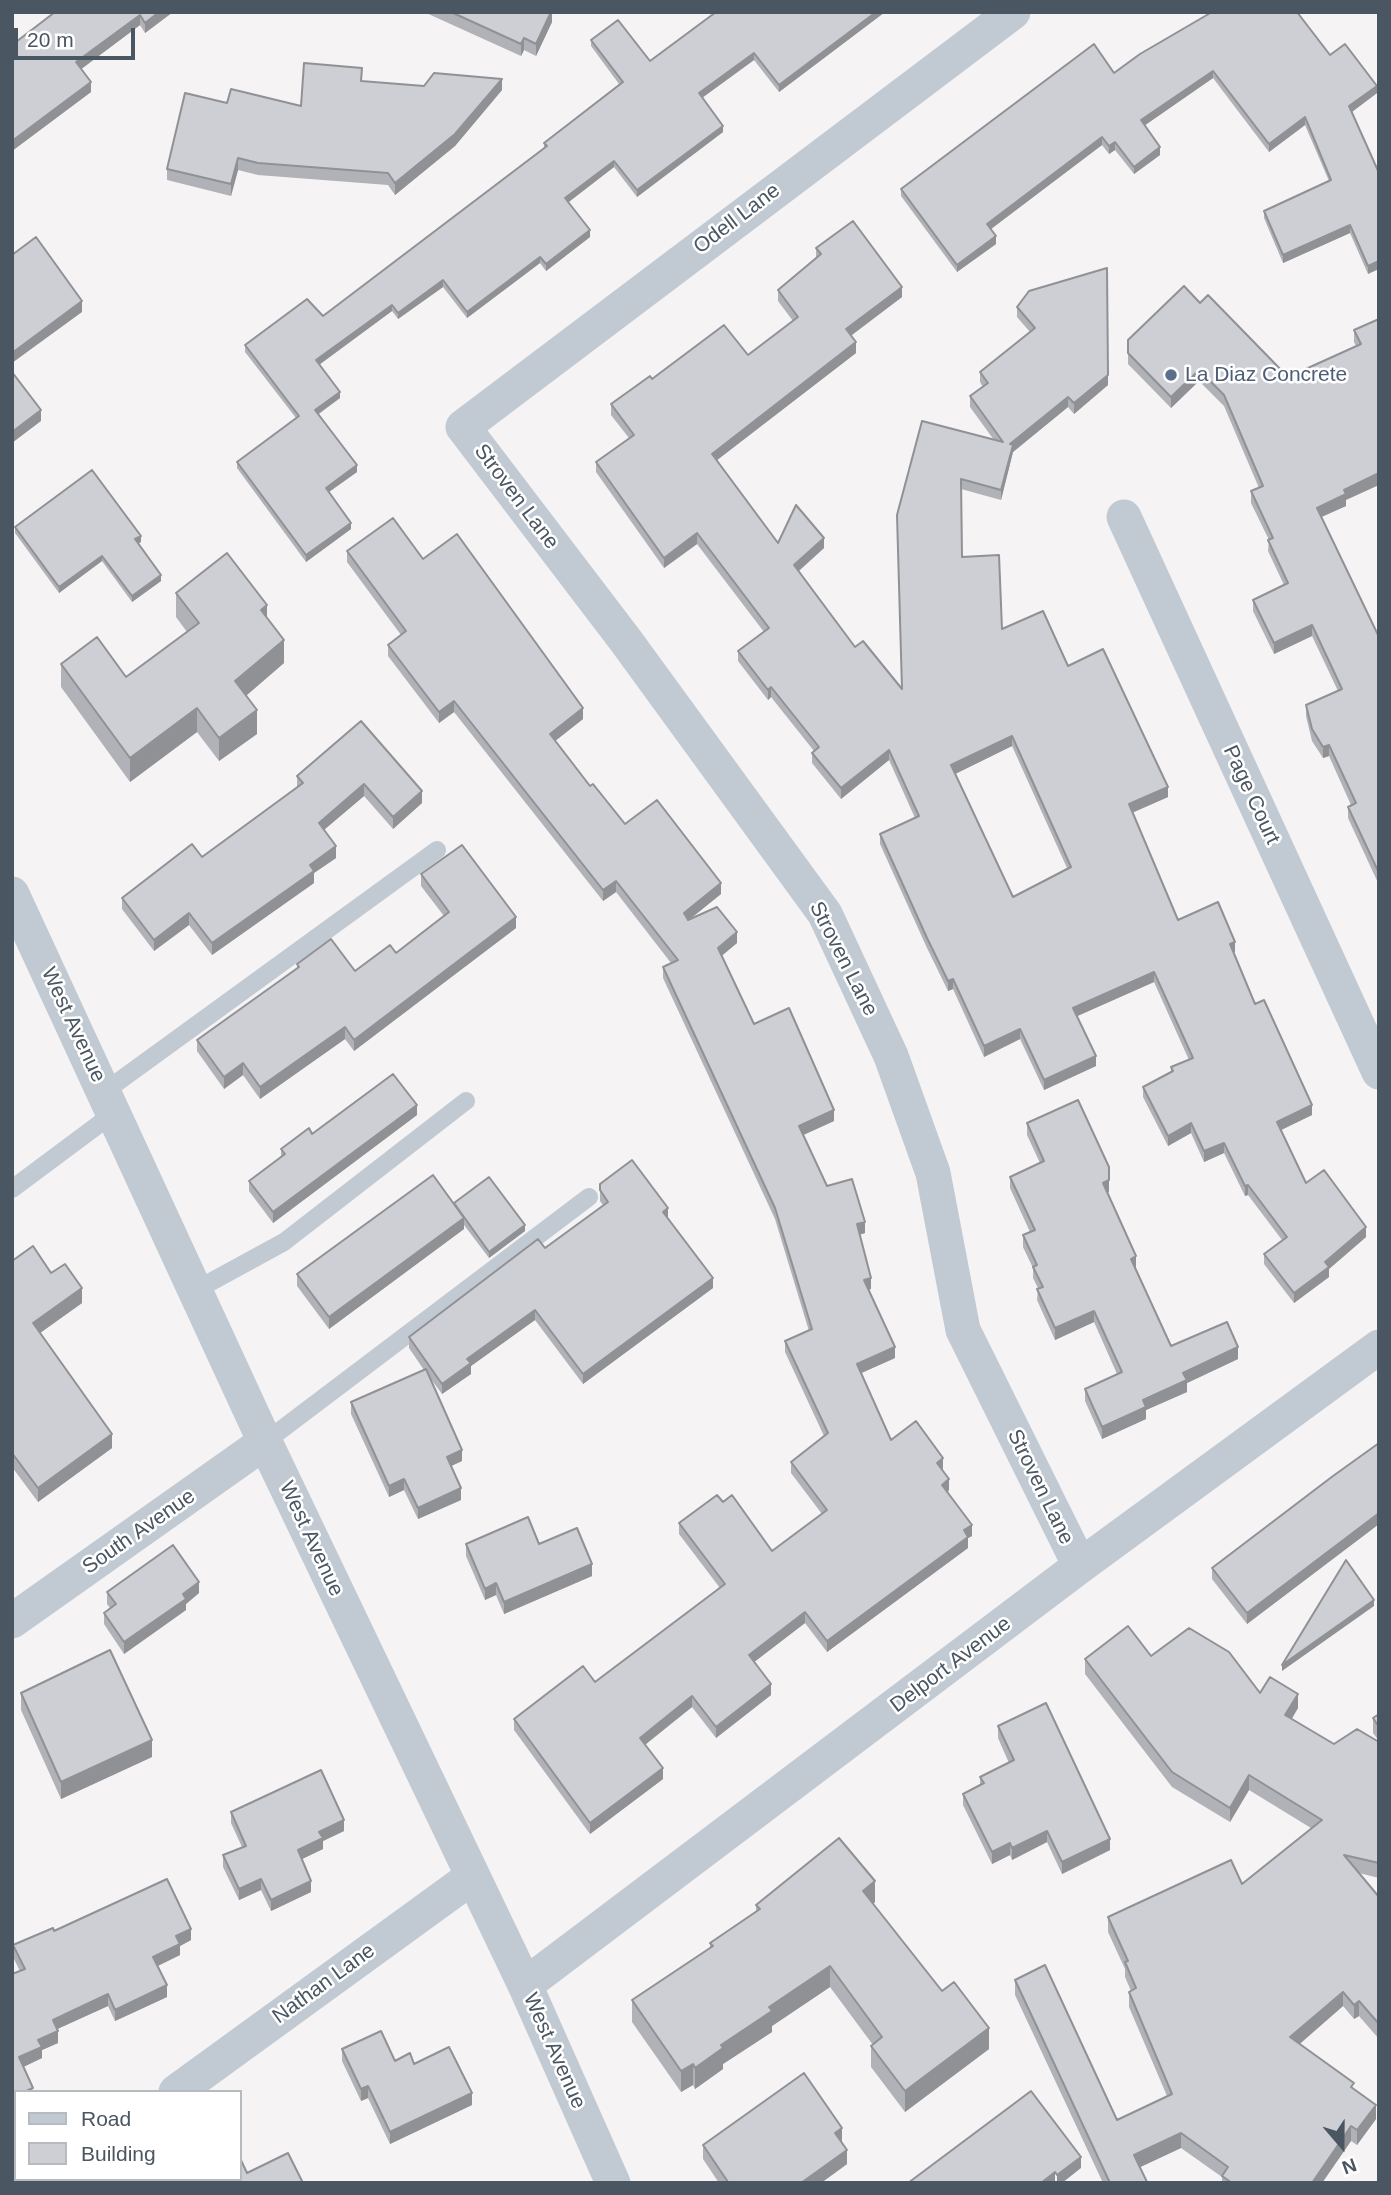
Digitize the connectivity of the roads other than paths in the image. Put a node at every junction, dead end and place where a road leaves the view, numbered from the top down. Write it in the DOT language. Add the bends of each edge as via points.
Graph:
graph roads {
  1 [pos="1013,12"];
  2 [pos="463,427"];
  3 [pos="1124,517"];
  4 [pos="437,850"];
  5 [pos="12,894"];
  6 [pos="1379,1072"];
  7 [pos="466,1101"];
  8 [pos="109,1102"];
  9 [pos="12,1189"];
  10 [pos="589,1197"];
  11 [pos="196,1290"];
  12 [pos="1379,1348"];
  13 [pos="265,1442"];
  14 [pos="1080,1566"];
  15 [pos="12,1621"];
  16 [pos="472,1877"];
  17 [pos="525,1985"];
  18 [pos="179,2090"];
  19 [pos="613,2183"];
  1 -- 2 [label="street, Odell Lane"];
  2 -- 14 [label="street, Stroven Lane" via="825,914 891,1056 933,1173 963,1330"];
  3 -- 6 [label="street, Page Court"];
  4 -- 8 [label="lane"];
  5 -- 8 [label="street, West Avenue"];
  7 -- 11 [label="lane" via="276,1248"];
  8 -- 9 [label="lane"];
  8 -- 11 [label="street, West Avenue"];
  10 -- 13 [label="lane"];
  11 -- 13 [label="street, West Avenue"];
  12 -- 14 [label="street, Delport Avenue"];
  13 -- 15 [label="street, South Avenue"];
  13 -- 16 [label="street, West Avenue"];
  14 -- 17 [label="street, Delport Avenue"];
  16 -- 17 [label="street, West Avenue"];
  16 -- 18 [label="street, Nathan Lane"];
  17 -- 19 [label="street, West Avenue"];
}
